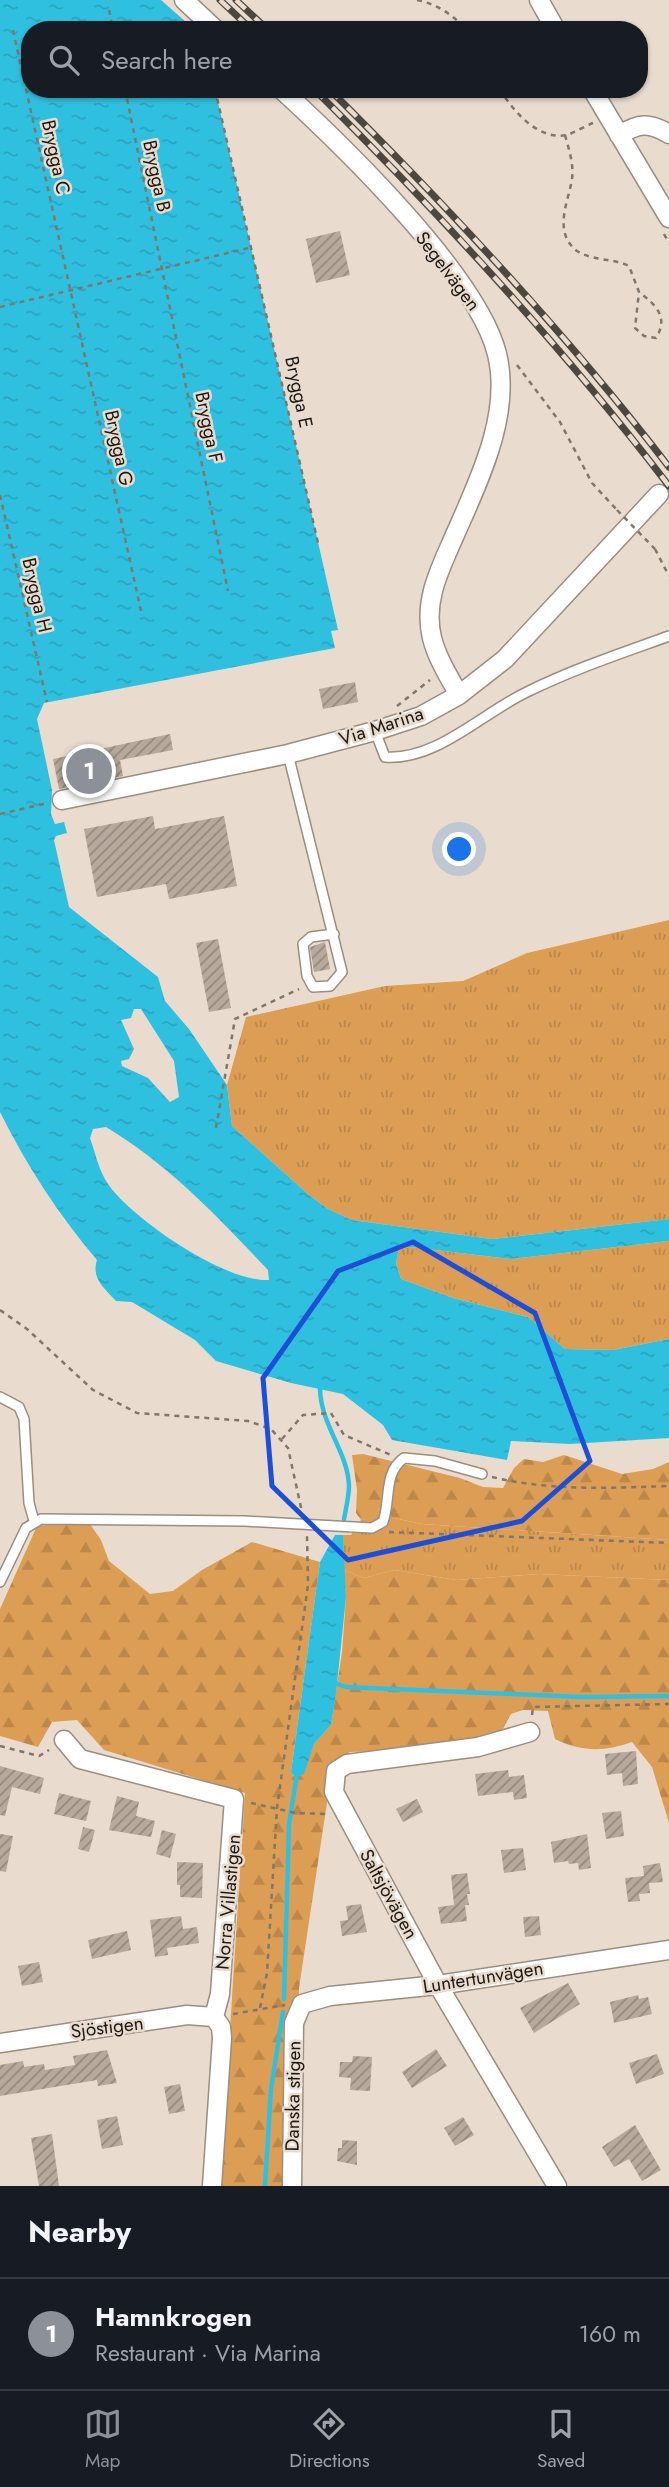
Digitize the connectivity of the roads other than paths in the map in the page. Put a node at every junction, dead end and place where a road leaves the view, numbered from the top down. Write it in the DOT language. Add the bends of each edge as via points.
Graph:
graph roads {
  1 [pos="184,0"];
  2 [pos="539,0"];
  3 [pos="206,21"];
  4 [pos="551,21"];
  5 [pos="290,98"];
  6 [pos="597,98"];
  7 [pos="669,134"];
  8 [pos="619,135"];
  9 [pos="669,218"];
  10 [pos="659,494"];
  11 [pos="669,636"];
  12 [pos="459,695"];
  13 [pos="374,731"];
  14 [pos="288,754"];
  15 [pos="62,800"];
  16 [pos="334,934"];
  17 [pos="0,1397"];
  18 [pos="482,1474"];
  19 [pos="34,1521"];
  20 [pos="0,1582"];
  21 [pos="530,1732"];
  22 [pos="64,1740"];
  23 [pos="669,1950"];
  24 [pos="438,1985"];
  25 [pos="298,2007"];
  26 [pos="214,2017"];
  27 [pos="0,2043"];
  28 [pos="212,2186"];
  29 [pos="292,2186"];
  30 [pos="557,2186"];
  1 -- 3 [label="street"];
  2 -- 4 [label="street"];
  5 -- 12 [label="street, Segelvägen" via="436,251 472,298 497,351 498,414 490,450 432,585 429,611 432,638"];
  6 -- 8 [label="street"];
  7 -- 8 [label="street" via="653,125 636,124"];
  8 -- 9 [label="street"];
  10 -- 12 [label="street, Via Marina" via="505,659"];
  11 -- 13 [label="lane" via="526,692 405,759 385,757"];
  12 -- 13 [label="street, Via Marina" via="421,716"];
  13 -- 14 [label="street, Via Marina"];
  14 -- 15 [label="street, Via Marina"];
  14 -- 16 [label="lane" via="316,879"];
  16 -- 16 [label="lane" via="342,972 330,986 313,987 303,944 311,937"];
  17 -- 19 [label="lane" via="19,1407 24,1419"];
  18 -- 19 [label="lane" via="404,1458 389,1477 383,1522 356,1529 244,1521 54,1517"];
  19 -- 20 [label="lane" via="26,1528"];
  21 -- 24 [label="street, Saltsjövägen" via="478,1747 347,1765 336,1772 334,1792"];
  22 -- 26 [label="street, Norra Villastigen" via="80,1759 234,1799 220,1994"];
  23 -- 24 [label="street, Luntertunvägen"];
  24 -- 25 [label="street, Luntertunvägen" via="330,1996"];
  24 -- 30 [label="street, Saltsjövägen"];
  25 -- 29 [label="street, Danska stigen"];
  26 -- 27 [label="street, Sjöstigen" via="187,2015"];
  26 -- 28 [label="street, Norra Villastigen" via="222,2038"];
}
